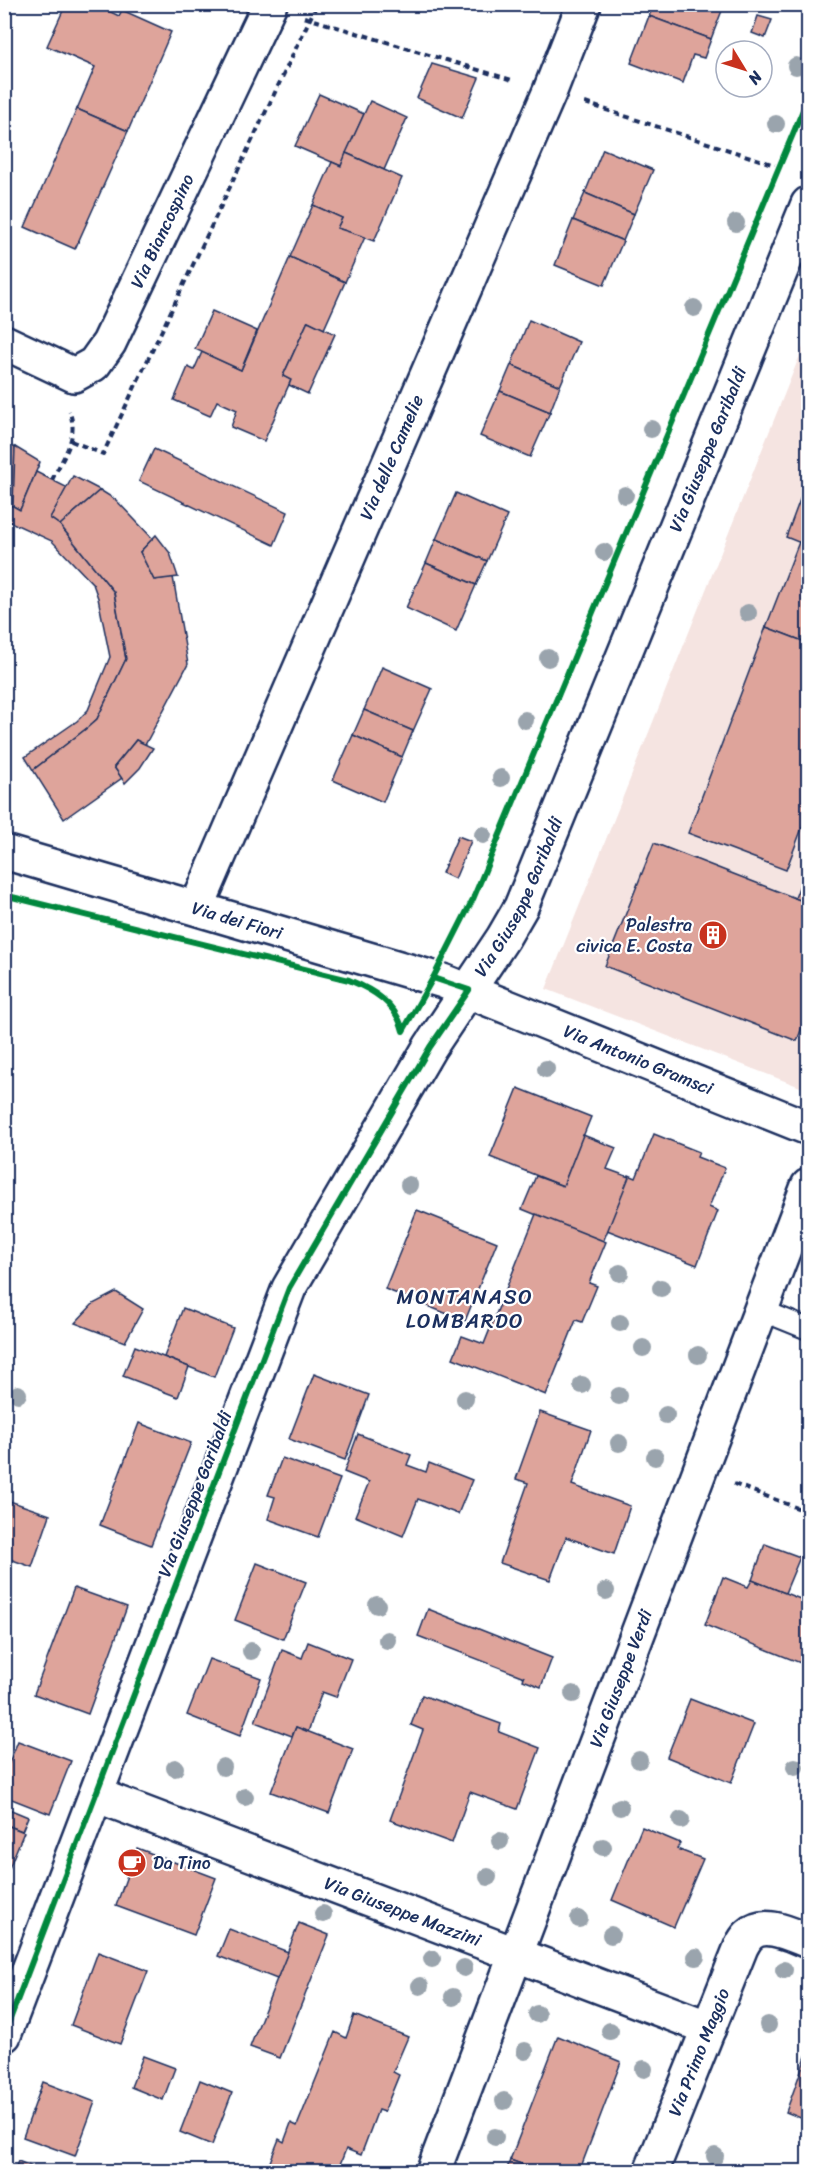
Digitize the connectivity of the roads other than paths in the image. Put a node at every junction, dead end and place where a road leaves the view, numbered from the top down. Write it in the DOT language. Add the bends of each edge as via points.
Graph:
graph roads {
  1 [pos="270,4"];
  2 [pos="584,4"];
  3 [pos="808,204"];
  4 [pos="4,342"];
  5 [pos="4,852"];
  6 [pos="197,907"];
  7 [pos="469,990"];
  8 [pos="808,1128"];
  9 [pos="808,1186"];
  10 [pos="761,1310"];
  11 [pos="808,1329"];
  12 [pos="96,1795"];
  13 [pos="808,1941"];
  14 [pos="516,1954"];
  15 [pos="709,2028"];
  16 [pos="4,2035"];
  17 [pos="433,2172"];
  18 [pos="651,2172"];
  1 -- 4 [label="street, Via Biancospino" via="109,343 94,364 74,375"];
  2 -- 6 [label="street, Via delle Camelie" via="550,91"];
  3 -- 7 [label="street, Via Giuseppe Garibaldi" via="536,874 504,938"];
  5 -- 6 [label="street, Via dei Fiori"];
  6 -- 7 [label="street, Via dei Fiori"];
  7 -- 8 [label="street, Via Antonio Gramsci"];
  7 -- 12 [label="street, Via Giuseppe Garibaldi" via="430,1047 289,1288"];
  9 -- 10 [label="street, Via Giuseppe Verdi"];
  10 -- 11 [label="lane"];
  10 -- 14 [label="street, Via Giuseppe Verdi"];
  12 -- 14 [label="street, Via Giuseppe Mazzini"];
  12 -- 16 [label="street, Via Giuseppe Garibaldi"];
  13 -- 15 [label="street, Via Primo Maggio" via="766,1928 750,1934 741,1947"];
  14 -- 15 [label="street, Via Giuseppe Mazzini"];
  14 -- 17 [label="street, Via Giuseppe Verdi"];
  15 -- 18 [label="street, Via Primo Maggio"];
}
